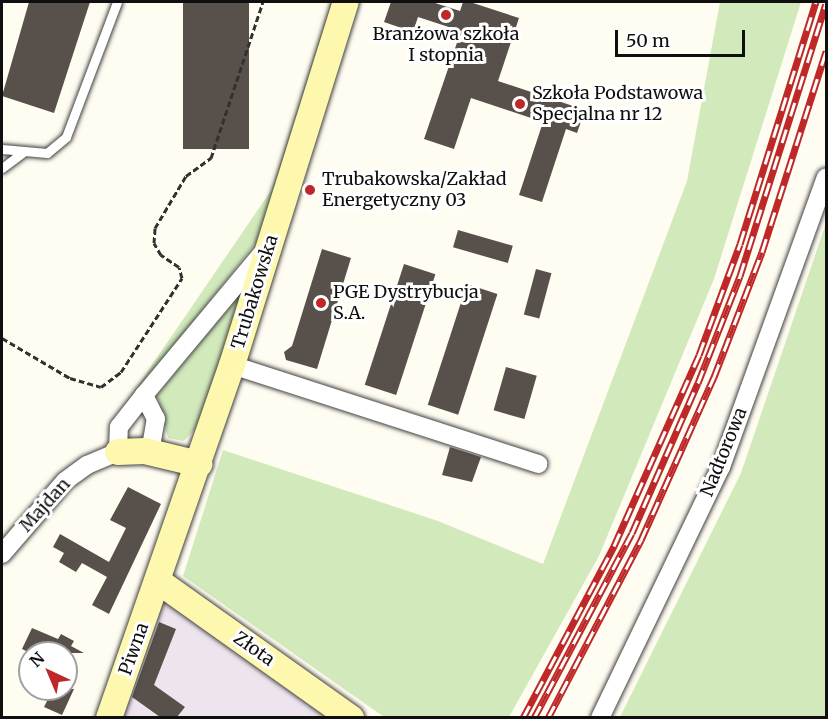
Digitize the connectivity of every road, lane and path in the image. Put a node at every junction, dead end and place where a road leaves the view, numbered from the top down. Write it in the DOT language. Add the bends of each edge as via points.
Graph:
graph roads {
  1 [pos="117,2"];
  2 [pos="263,2"];
  3 [pos="346,2"];
  4 [pos="2,149"];
  5 [pos="23,152"];
  6 [pos="2,168"];
  7 [pos="826,177"];
  8 [pos="270,243"];
  9 [pos="2,338"];
  10 [pos="232,365"];
  11 [pos="144,395"];
  12 [pos="118,452"];
  13 [pos="150,452"];
  14 [pos="199,464"];
  15 [pos="538,464"];
  16 [pos="2,554"];
  17 [pos="158,581"];
  18 [pos="110,717"];
  19 [pos="351,717"];
  20 [pos="600,717"];
  1 -- 5 [label="lane" via="66,137 47,153"];
  2 -- 9 [label="path" via="211,158 186,176 155,228 154,243 161,255 179,267 182,278 121,372 101,387 70,378"];
  3 -- 8 [label="street, Trubakowska"];
  4 -- 5 [label="lane"];
  5 -- 6 [label="lane"];
  7 -- 20 [label="street, Nadtorowa" via="721,467"];
  8 -- 10 [label="street, Trubakowska"];
  8 -- 11 [label="street"];
  10 -- 14 [label="street, Trubakowska"];
  10 -- 15 [label="street"];
  11 -- 12 [label="street" via="119,427"];
  11 -- 13 [label="street" via="156,419"];
  12 -- 13 [label="street, Majdan"];
  12 -- 16 [label="street, Majdan" via="87,465 65,481"];
  13 -- 14 [label="street, Majdan"];
  14 -- 17 [label="street, Trubakowska"];
  17 -- 18 [label="street, Piwna"];
  17 -- 19 [label="street, Złota"];
}
